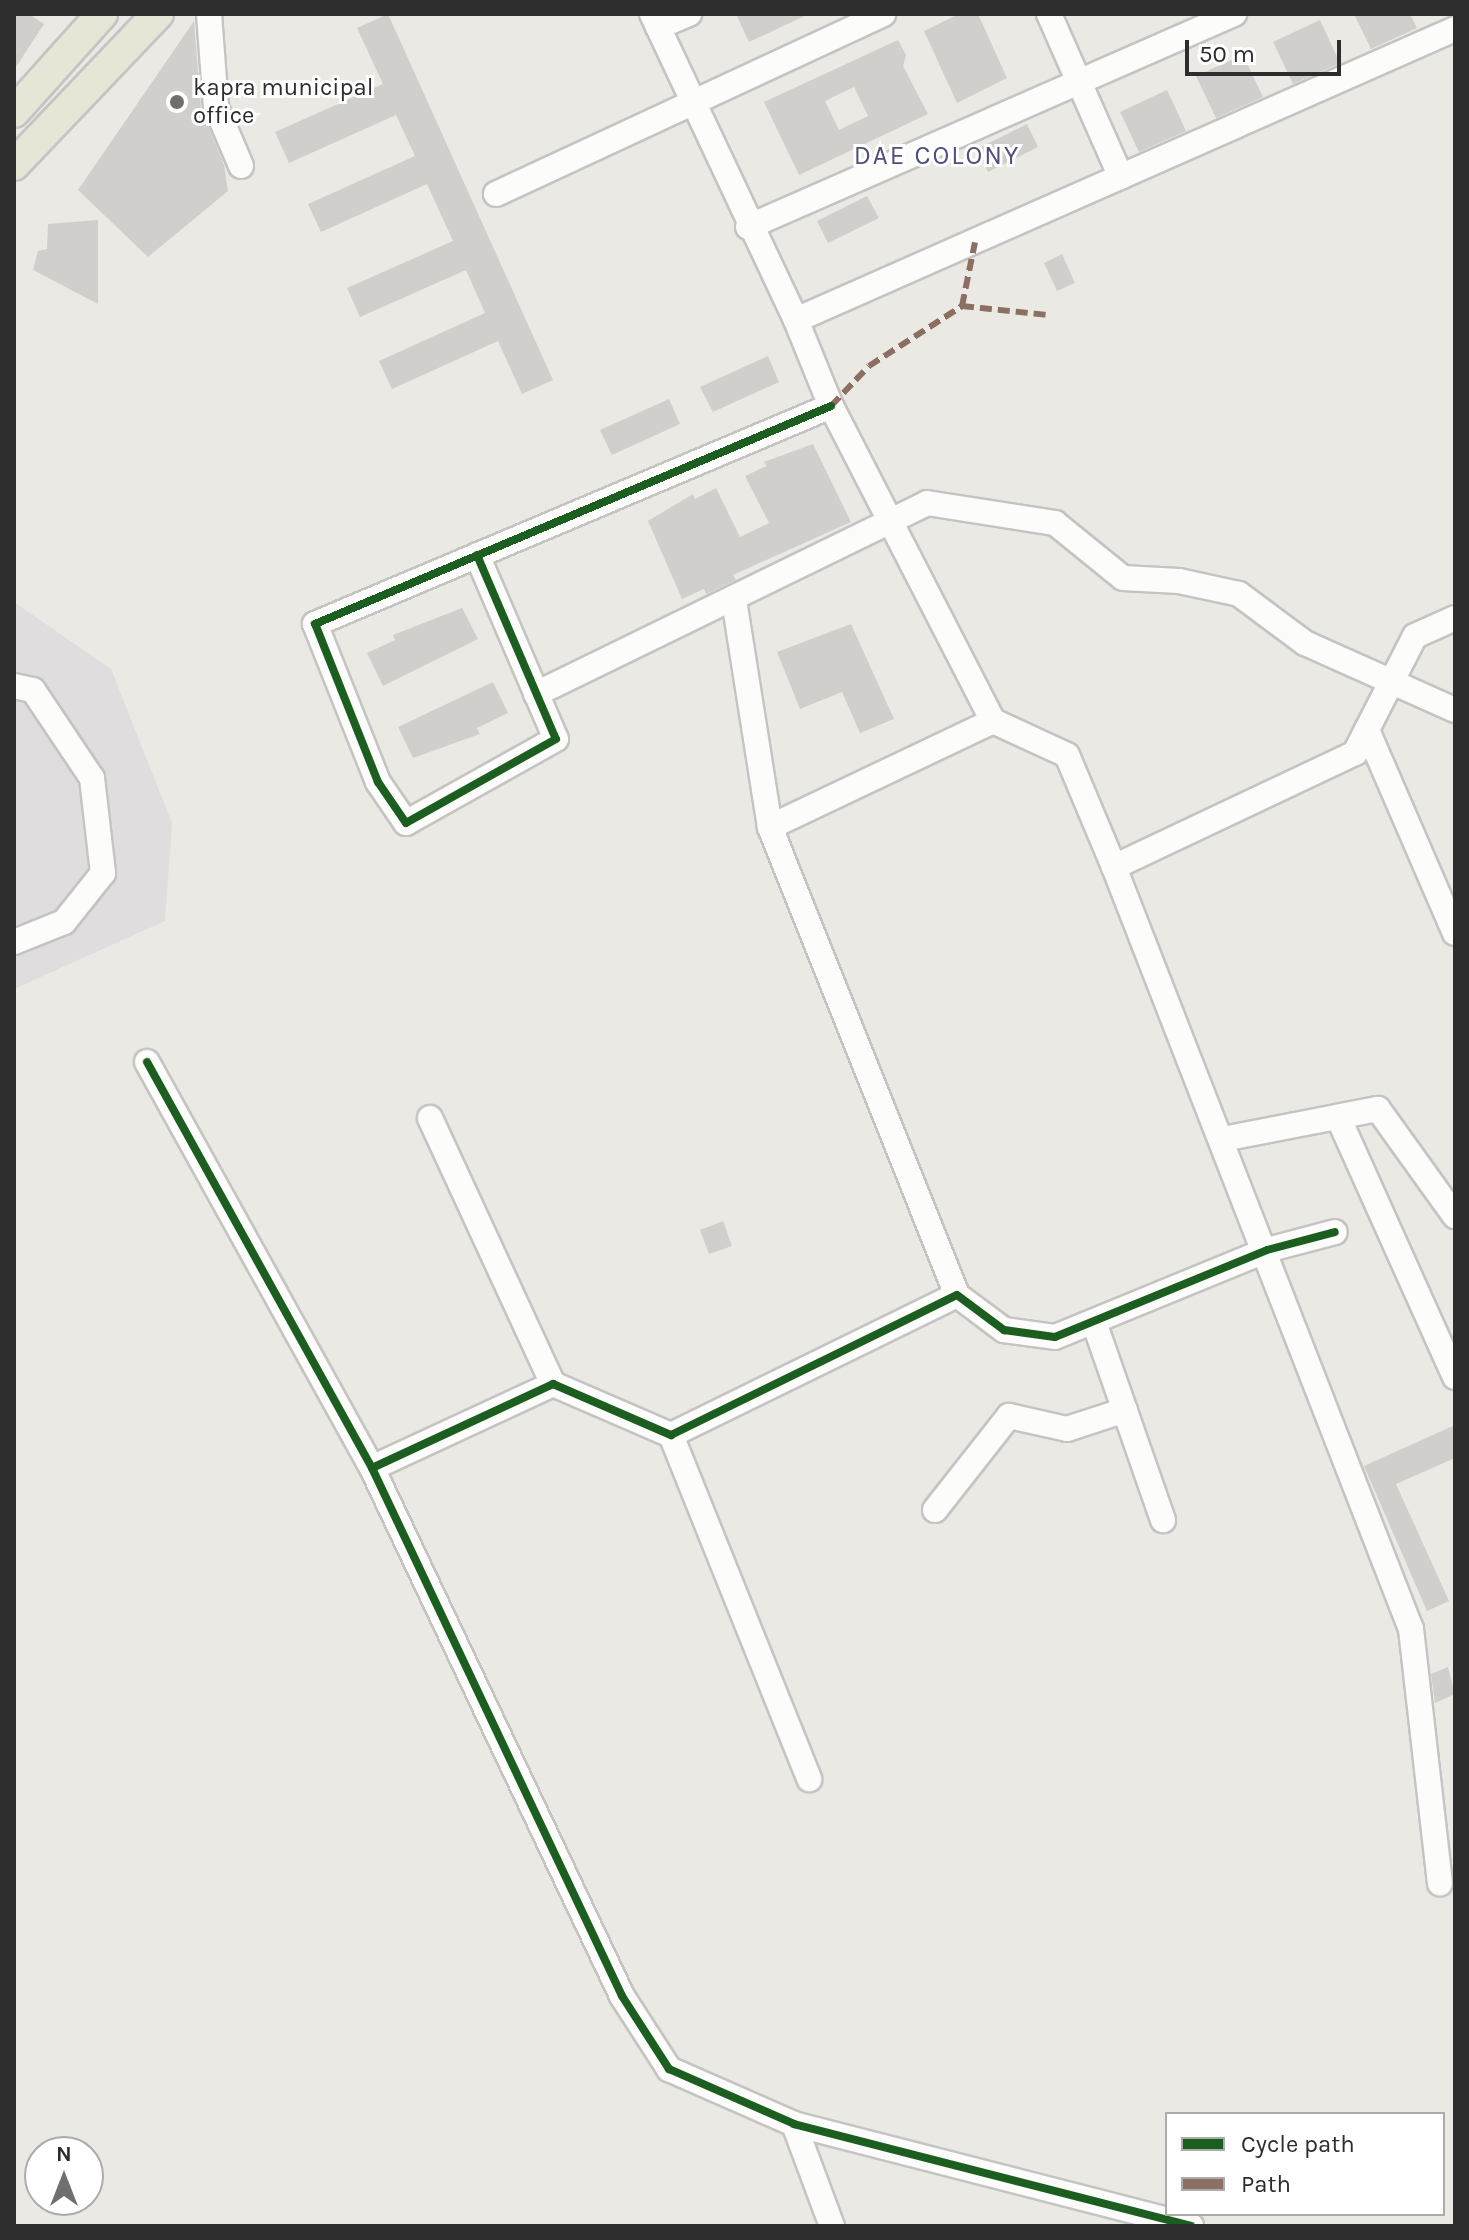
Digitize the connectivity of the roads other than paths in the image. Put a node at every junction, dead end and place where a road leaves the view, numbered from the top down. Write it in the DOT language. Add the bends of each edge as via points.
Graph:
graph roads {
  1 [pos="102,14"];
  2 [pos="158,14"];
  3 [pos="209,14"];
  4 [pos="689,14"];
  5 [pos="883,14"];
  6 [pos="1049,14"];
  7 [pos="1234,14"];
  8 [pos="655,21"];
  9 [pos="1455,29"];
  10 [pos="1077,83"];
  11 [pos="689,102"];
  12 [pos="14,112"];
  13 [pos="14,165"];
  14 [pos="241,166"];
  15 [pos="1121,177"];
  16 [pos="496,194"];
  17 [pos="748,227"];
  18 [pos="796,320"];
  19 [pos="831,406"];
  20 [pos="892,525"];
  21 [pos="477,555"];
  22 [pos="734,600"];
  23 [pos="1455,618"];
  24 [pos="1391,683"];
  25 [pos="14,686"];
  26 [pos="536,694"];
  27 [pos="1455,710"];
  28 [pos="993,721"];
  29 [pos="1367,730"];
  30 [pos="770,827"];
  31 [pos="1114,867"];
  32 [pos="1455,933"];
  33 [pos="14,942"];
  34 [pos="147,1062"];
  35 [pos="430,1118"];
  36 [pos="1339,1119"];
  37 [pos="1223,1139"];
  38 [pos="1455,1216"];
  39 [pos="1335,1232"];
  40 [pos="1267,1250"];
  41 [pos="957,1295"];
  42 [pos="1094,1322"];
  43 [pos="1455,1377"];
  44 [pos="553,1384"];
  45 [pos="1125,1410"];
  46 [pos="671,1435"];
  47 [pos="372,1468"];
  48 [pos="935,1510"];
  49 [pos="1163,1520"];
  50 [pos="809,1779"];
  51 [pos="1440,1883"];
  52 [pos="794,2124"];
  53 [pos="832,2226"];
  54 [pos="1191,2226"];
  1 -- 12 [label="main road"];
  2 -- 13 [label="main road"];
  3 -- 14 [label="street" via="216,107"];
  4 -- 8 [label="street"];
  5 -- 11 [label="street"];
  6 -- 10 [label="street"];
  7 -- 10 [label="street"];
  8 -- 11 [label="street"];
  9 -- 15 [label="street"];
  10 -- 15 [label="street"];
  10 -- 17 [label="street"];
  11 -- 16 [label="street"];
  11 -- 17 [label="street"];
  15 -- 18 [label="street"];
  17 -- 18 [label="street"];
  18 -- 19 [label="street"];
  19 -- 20 [label="street"];
  19 -- 21 [label="street"];
  20 -- 22 [label="street"];
  20 -- 24 [label="street" via="927,503 1055,523 1123,578 1179,581 1239,594 1305,643"];
  20 -- 28 [label="street"];
  21 -- 26 [label="street"];
  21 -- 26 [label="street" via="315,624 378,782 406,823 556,739"];
  22 -- 26 [label="street"];
  22 -- 30 [label="street"];
  23 -- 24 [label="street" via="1415,636"];
  24 -- 27 [label="street"];
  24 -- 29 [label="street"];
  25 -- 33 [label="street" via="33,690 92,778 103,873 64,922"];
  28 -- 30 [label="street"];
  28 -- 31 [label="street" via="1067,755"];
  29 -- 31 [label="street" via="1355,753"];
  29 -- 32 [label="street"];
  30 -- 41 [label="street"];
  31 -- 37 [label="street"];
  34 -- 47 [label="street"];
  35 -- 44 [label="street"];
  36 -- 37 [label="street"];
  36 -- 38 [label="street" via="1378,1109"];
  36 -- 43 [label="street"];
  37 -- 40 [label="street"];
  39 -- 40 [label="street"];
  40 -- 42 [label="street"];
  40 -- 51 [label="street" via="1411,1629"];
  41 -- 42 [label="street" via="1004,1330 1055,1337"];
  41 -- 46 [label="street"];
  42 -- 45 [label="street"];
  44 -- 46 [label="street"];
  44 -- 47 [label="street"];
  45 -- 48 [label="street" via="1067,1429 1009,1416"];
  45 -- 49 [label="street"];
  46 -- 50 [label="street"];
  47 -- 52 [label="street" via="622,1996 669,2069"];
  52 -- 53 [label="street"];
  52 -- 54 [label="street"];
}
